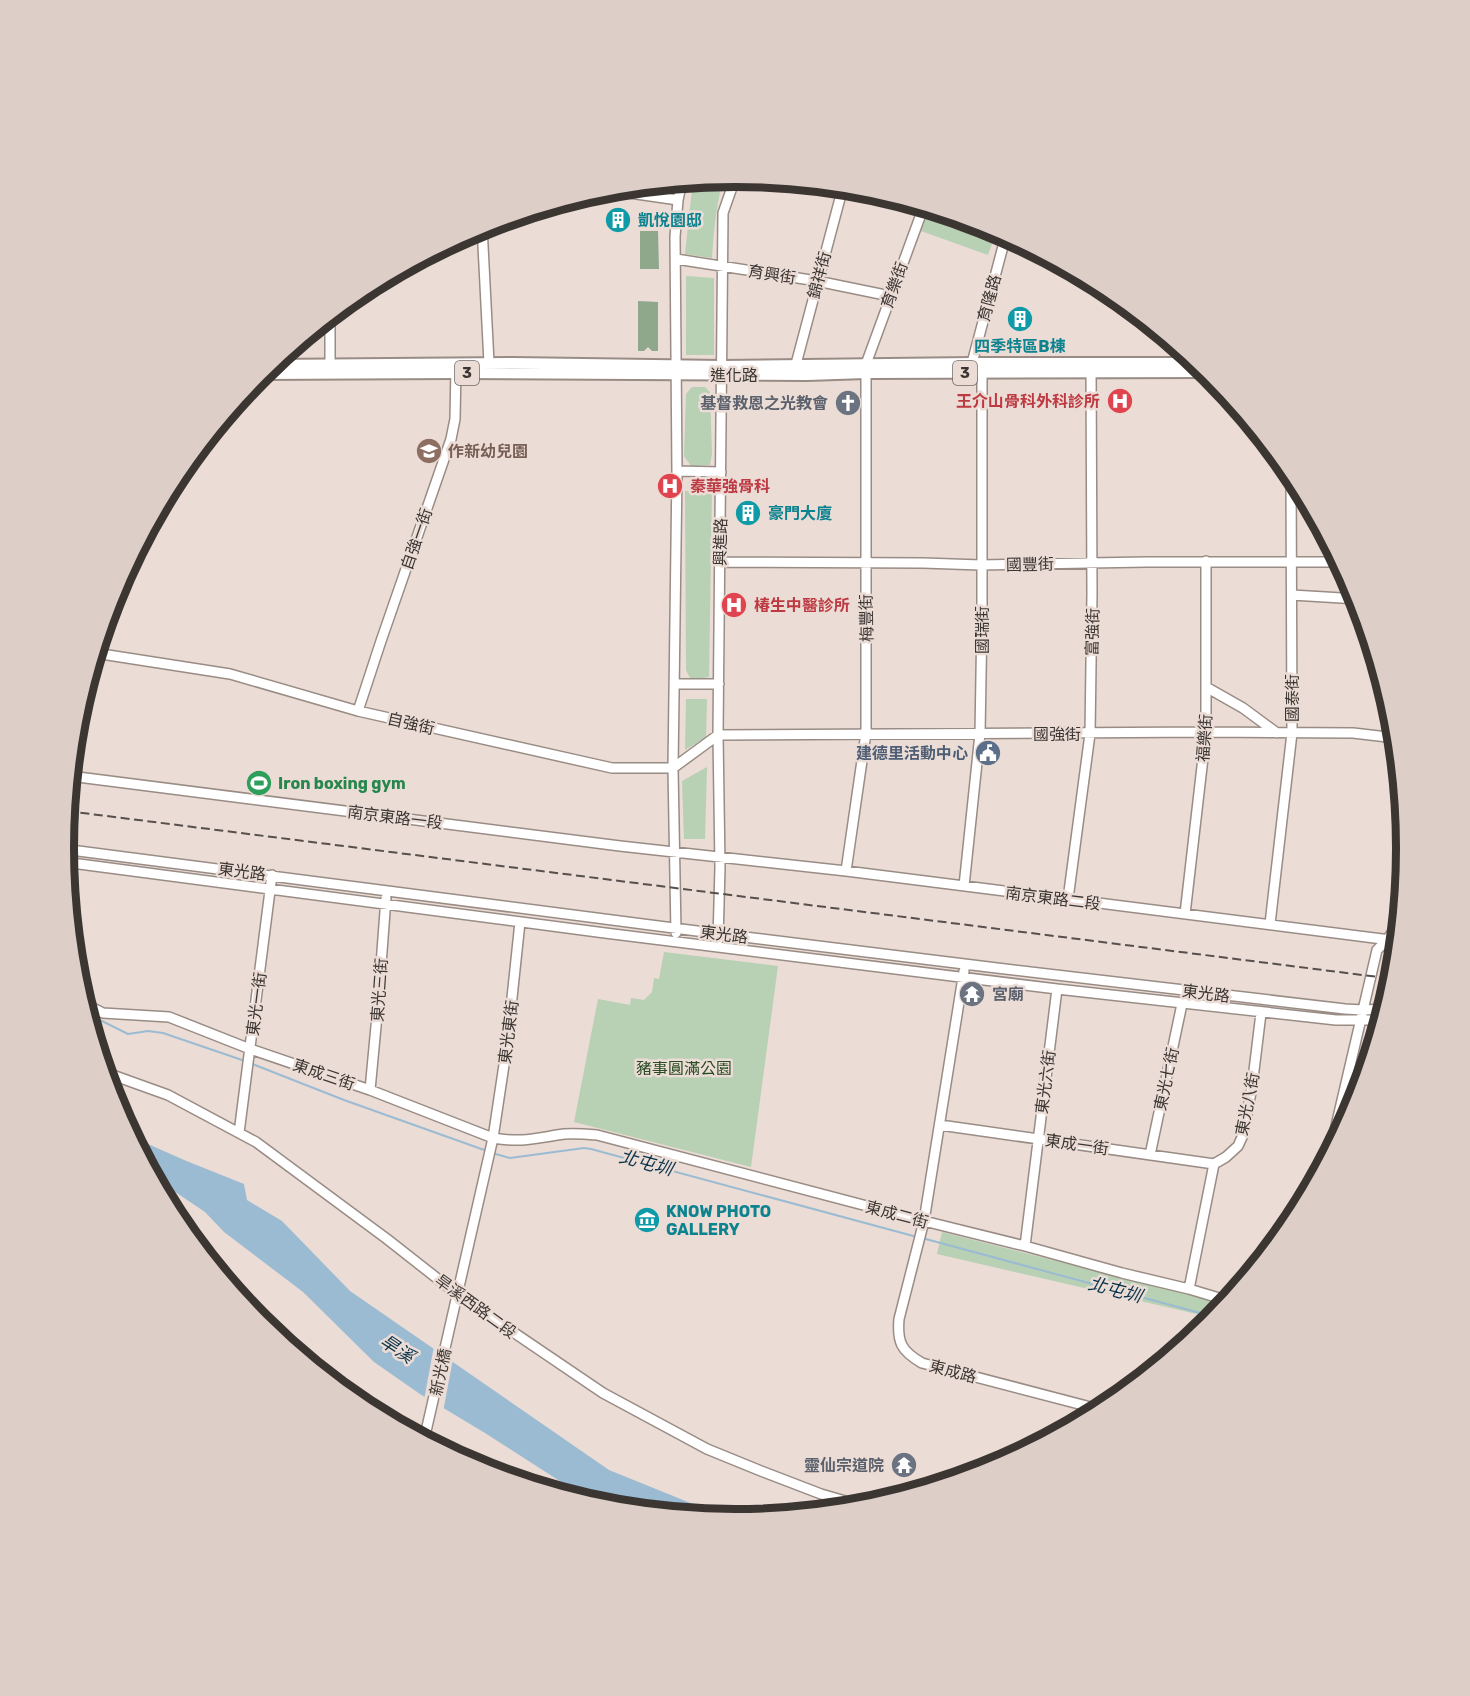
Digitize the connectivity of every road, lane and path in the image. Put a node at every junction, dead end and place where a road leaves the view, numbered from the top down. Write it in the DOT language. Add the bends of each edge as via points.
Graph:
graph roads {
  1 [pos="732,187"];
  2 [pos="680,189"];
  3 [pos="642,193"];
  4 [pos="841,195"];
  5 [pos="678,200"];
  6 [pos="921,214"];
  7 [pos="483,237"];
  8 [pos="1004,244"];
  9 [pos="676,259"];
  10 [pos="723,266"];
  11 [pos="818,281"];
  12 [pos="890,296"];
  13 [pos="330,325"];
  14 [pos="489,363"];
  15 [pos="972,363"];
  16 [pos="1185,363"];
  17 [pos="330,364"];
  18 [pos="796,364"];
  19 [pos="284,365"];
  20 [pos="1091,367"];
  21 [pos="456,368"];
  22 [pos="866,369"];
  23 [pos="676,370"];
  24 [pos="722,370"];
  25 [pos="1193,371"];
  26 [pos="982,373"];
  27 [pos="274,374"];
  28 [pos="676,471"];
  29 [pos="721,472"];
  30 [pos="1291,490"];
  31 [pos="1206,561"];
  32 [pos="720,562"];
  33 [pos="1292,562"];
  34 [pos="1331,562"];
  35 [pos="865,563"];
  36 [pos="1092,563"];
  37 [pos="981,565"];
  38 [pos="1292,595"];
  39 [pos="1347,598"];
  40 [pos="103,653"];
  41 [pos="675,684"];
  42 [pos="719,684"];
  43 [pos="1206,687"];
  44 [pos="358,711"];
  45 [pos="1206,732"];
  46 [pos="1277,733"];
  47 [pos="1292,733"];
  48 [pos="866,734"];
  49 [pos="980,734"];
  50 [pos="1090,734"];
  51 [pos="718,735"];
  52 [pos="1387,737"];
  53 [pos="673,768"];
  54 [pos="78,777"];
  55 [pos="74,850"];
  56 [pos="674,851"];
  57 [pos="719,857"];
  58 [pos="74,863"];
  59 [pos="846,872"];
  60 [pos="272,875"];
  61 [pos="964,886"];
  62 [pos="271,890"];
  63 [pos="387,891"];
  64 [pos="1068,899"];
  65 [pos="385,903"];
  66 [pos="1185,914"];
  67 [pos="520,922"];
  68 [pos="1270,924"];
  69 [pos="676,928"];
  70 [pos="718,934"];
  71 [pos="1391,934"];
  72 [pos="1387,940"];
  73 [pos="675,941"];
  74 [pos="718,946"];
  75 [pos="965,964"];
  76 [pos="963,977"];
  77 [pos="1057,989"];
  78 [pos="1182,1004"];
  79 [pos="93,1008"];
  80 [pos="1376,1009"];
  81 [pos="1363,1010"];
  82 [pos="1261,1013"];
  83 [pos="1374,1020"];
  84 [pos="1360,1021"];
  85 [pos="250,1048"];
  86 [pos="114,1075"];
  87 [pos="370,1090"];
  88 [pos="1337,1121"];
  89 [pos="940,1125"];
  90 [pos="240,1133"];
  91 [pos="565,1134"];
  92 [pos="1038,1139"];
  93 [pos="492,1140"];
  94 [pos="1150,1155"];
  95 [pos="488,1160"];
  96 [pos="1214,1164"];
  97 [pos="924,1221"];
  98 [pos="1025,1246"];
  99 [pos="1189,1289"];
  100 [pos="457,1294"];
  101 [pos="1219,1298"];
  102 [pos="1089,1407"];
  103 [pos="427,1433"];
  104 [pos="843,1500"];
  1 -- 10 [label="street, 興進路" via="723,213"];
  2 -- 5 [label="street"];
  3 -- 5 [label="street"];
  4 -- 11 [label="street, 錦祥街"];
  5 -- 9 [label="street"];
  6 -- 12 [label="street, 育樂街"];
  7 -- 14 [label="street"];
  8 -- 15 [label="street, 育隆路"];
  9 -- 10 [label="street, 育興街"];
  9 -- 23 [label="street"];
  10 -- 11 [label="street, 育興街"];
  10 -- 24 [label="street, 興進路"];
  11 -- 12 [label="street, 育興街"];
  11 -- 18 [label="street, 錦祥街"];
  12 -- 22 [label="street, 育樂街"];
  13 -- 17 [label="street"];
  14 -- 21 [label="main road, 進化路 / 3"];
  14 -- 23 [label="main road, 進化路 / 3"];
  15 -- 20 [label="main road, 進化路 / 3"];
  15 -- 22 [label="main road, 進化路 / 3"];
  16 -- 20 [label="main road, 進化路 / 3"];
  17 -- 19 [label="main road, 進化路 / 3"];
  17 -- 21 [label="main road, 進化路 / 3"];
  18 -- 22 [label="main road, 進化路 / 3"];
  18 -- 24 [label="main road, 進化路 / 3"];
  20 -- 25 [label="main road, 進化路 / 3"];
  20 -- 26 [label="main road, 進化路 / 3"];
  20 -- 36 [label="street, 富強街"];
  21 -- 23 [label="main road, 進化路 / 3"];
  21 -- 27 [label="main road, 進化路 / 3"];
  21 -- 44 [label="street, 自強一街" via="451,439"];
  22 -- 24 [label="main road, 進化路 / 3"];
  22 -- 26 [label="main road, 進化路 / 3"];
  22 -- 35 [label="street, 梅豐街"];
  23 -- 24 [label="main road, 進化路 / 3"];
  23 -- 28 [label="street"];
  24 -- 29 [label="street, 興進路"];
  26 -- 37 [label="street, 國瑞街"];
  28 -- 29 [label="street"];
  28 -- 41 [label="street"];
  29 -- 32 [label="street, 興進路"];
  30 -- 33 [label="street, 國泰街"];
  31 -- 33 [label="street, 國豐街"];
  31 -- 36 [label="street, 國豐街"];
  31 -- 43 [label="street, 福樂街"];
  32 -- 35 [label="street, 國豐街"];
  32 -- 42 [label="street, 興進路"];
  33 -- 34 [label="street, 國豐街"];
  33 -- 38 [label="street, 國泰街"];
  35 -- 37 [label="street, 國豐街"];
  35 -- 48 [label="street, 梅豐街"];
  36 -- 37 [label="street, 國豐街"];
  36 -- 50 [label="street, 富強街"];
  37 -- 49 [label="street, 國瑞街"];
  38 -- 39 [label="street"];
  38 -- 47 [label="street, 國泰街"];
  40 -- 44 [label="street, 自強街" via="230,674"];
  41 -- 42 [label="street"];
  41 -- 53 [label="street"];
  42 -- 51 [label="street, 興進路"];
  43 -- 45 [label="street, 福樂街"];
  43 -- 46 [label="street"];
  44 -- 53 [label="street, 自強街" via="612,768"];
  45 -- 46 [label="street, 國強街"];
  45 -- 50 [label="street, 國強街"];
  45 -- 66 [label="street, 福樂街"];
  46 -- 47 [label="street, 國強街"];
  47 -- 52 [label="street, 國強街"];
  47 -- 68 [label="street, 國泰街"];
  48 -- 49 [label="street, 國強街"];
  48 -- 51 [label="street, 國強街"];
  48 -- 59 [label="street, 梅豐街"];
  49 -- 50 [label="street, 國強街"];
  49 -- 61 [label="street, 國瑞街"];
  50 -- 64 [label="street, 富強街"];
  51 -- 53 [label="street"];
  51 -- 57 [label="street, 興進路"];
  53 -- 56 [label="street"];
  54 -- 56 [label="street, 南京東路一段"];
  55 -- 60 [label="street, 東光路"];
  56 -- 57 [label="street, 南京東路一段"];
  56 -- 69 [label="street"];
  57 -- 59 [label="street, 南京東路二段"];
  57 -- 70 [label="street, 興進路"];
  58 -- 62 [label="street, 東光路"];
  59 -- 61 [label="street, 南京東路二段"];
  60 -- 62 [label="street, 東光一街"];
  60 -- 63 [label="street, 東光路"];
  61 -- 64 [label="street, 南京東路二段"];
  62 -- 65 [label="street, 東光路"];
  62 -- 85 [label="street, 東光一街"];
  63 -- 65 [label="street, 東光三街"];
  63 -- 69 [label="street, 東光路"];
  64 -- 66 [label="street, 南京東路二段"];
  65 -- 67 [label="street, 東光路"];
  65 -- 87 [label="street, 東光三街"];
  66 -- 68 [label="street, 南京東路二段"];
  67 -- 73 [label="street, 東光路"];
  67 -- 93 [label="street, 東光東街"];
  68 -- 72 [label="street, 南京東路二段"];
  69 -- 70 [label="street, 東光路"];
  69 -- 73 [label="street"];
  70 -- 74 [label="street, 興進路"];
  70 -- 75 [label="street, 東光路"];
  71 -- 72 [label="street"];
  72 -- 81 [label="street" via="1377,950"];
  73 -- 74 [label="street, 東光路"];
  74 -- 76 [label="street, 東光路"];
  75 -- 76 [label="street"];
  75 -- 81 [label="street, 東光路"];
  76 -- 77 [label="street, 東光路"];
  76 -- 89 [label="street"];
  77 -- 78 [label="street, 東光路"];
  77 -- 92 [label="street, 東光六街"];
  78 -- 82 [label="street, 東光路"];
  78 -- 94 [label="street, 東光七街"];
  79 -- 85 [label="street, 東成三街" via="117,1015 169,1017"];
  80 -- 81 [label="street, 東光路"];
  81 -- 84 [label="street"];
  82 -- 84 [label="street, 東光路"];
  82 -- 96 [label="street, 東光八街" via="1243,1136 1226,1158"];
  83 -- 84 [label="street, 東光路"];
  84 -- 88 [label="street"];
  85 -- 87 [label="street, 東成三街"];
  85 -- 90 [label="street, 東光一街"];
  86 -- 90 [label="street, 旱溪西路二段" via="168,1095"];
  87 -- 93 [label="street, 東成三街"];
  89 -- 92 [label="street, 東成一街"];
  89 -- 97 [label="street"];
  90 -- 100 [label="street, 旱溪西路二段"];
  91 -- 93 [label="street, 東成三街" via="528,1141"];
  91 -- 97 [label="street, 東成二街" via="597,1135"];
  92 -- 94 [label="street, 東成一街"];
  92 -- 98 [label="street, 東光六街"];
  93 -- 95 [label="street, 東光東街"];
  94 -- 96 [label="street, 東成一街"];
  95 -- 100 [label="street, 新光橋"];
  96 -- 99 [label="street"];
  97 -- 98 [label="street, 東成二街"];
  97 -- 102 [label="street, 東成路" via="899,1319 898,1333 909,1356 922,1363"];
  98 -- 99 [label="street, 東成二街"];
  99 -- 101 [label="street, 東成二街"];
  100 -- 103 [label="street, 新光橋"];
  100 -- 104 [label="street, 旱溪西路二段" via="603,1393 696,1444"];
}
